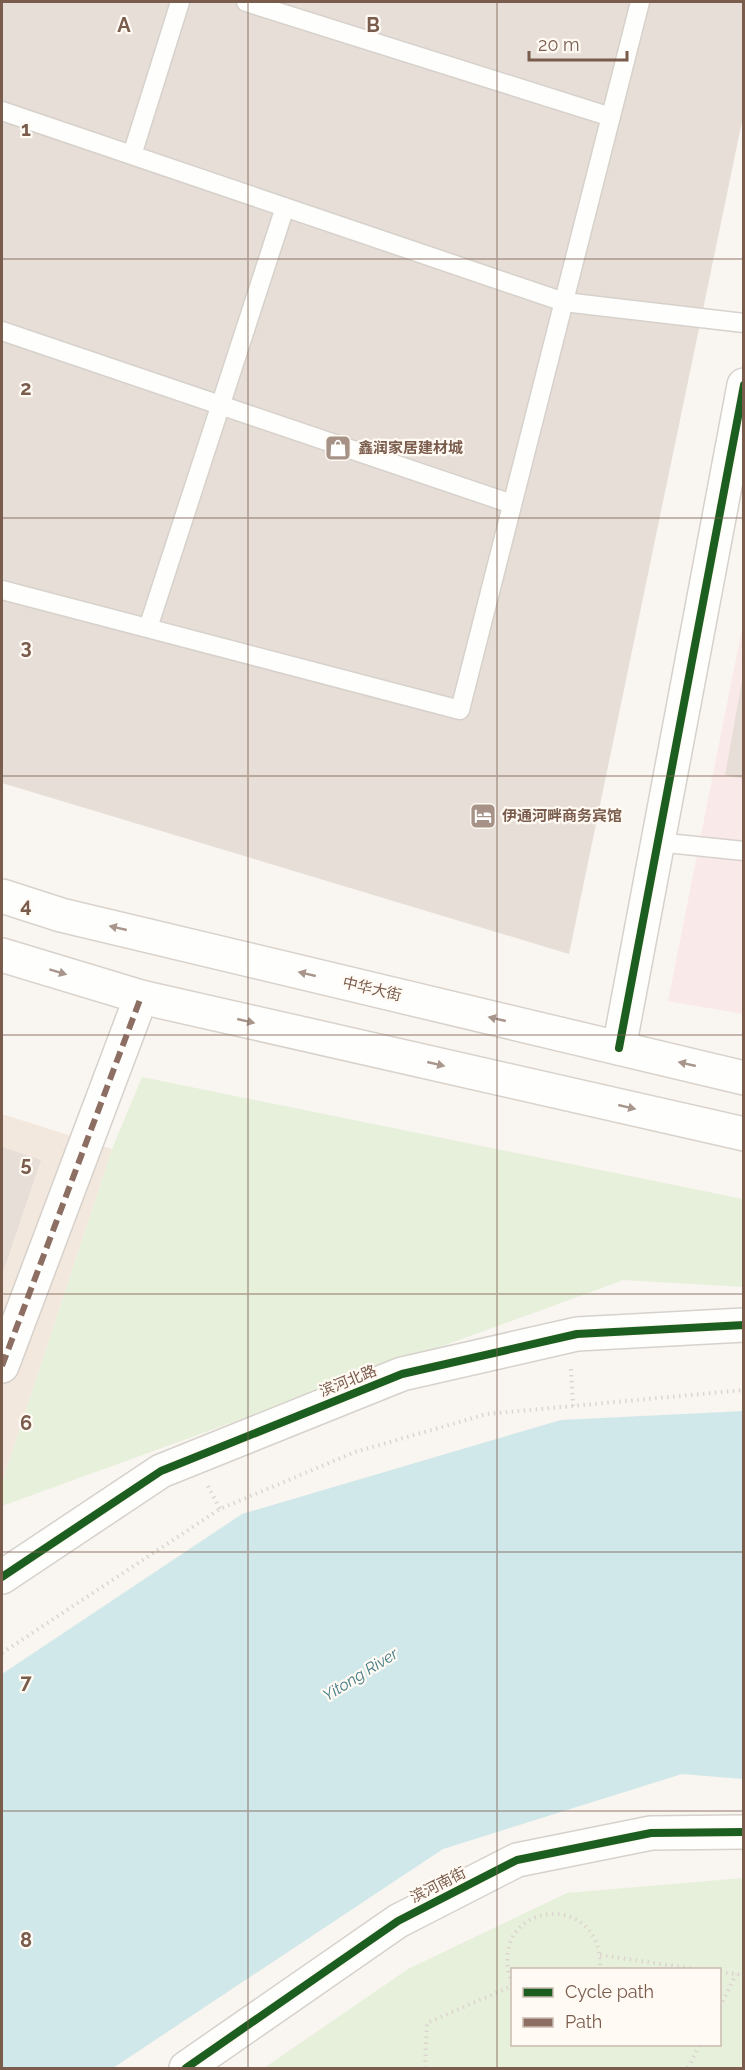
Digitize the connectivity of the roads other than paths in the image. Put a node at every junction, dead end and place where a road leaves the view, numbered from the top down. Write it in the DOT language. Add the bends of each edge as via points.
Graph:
graph roads {
  1 [pos="180,2"];
  2 [pos="246,2"];
  3 [pos="640,2"];
  4 [pos="2,111"];
  5 [pos="611,117"];
  6 [pos="132,155"];
  7 [pos="285,207"];
  8 [pos="564,302"];
  9 [pos="744,322"];
  10 [pos="2,331"];
  11 [pos="744,385"];
  12 [pos="220,405"];
  13 [pos="512,504"];
  14 [pos="2,590"];
  15 [pos="148,628"];
  16 [pos="657,842"];
  17 [pos="744,851"];
  18 [pos="2,896"];
  19 [pos="2,955"];
  20 [pos="141,997"];
  21 [pos="619,1048"];
  22 [pos="744,1078"];
  23 [pos="744,1134"];
  24 [pos="744,1325"];
  25 [pos="2,1366"];
  26 [pos="2,1577"];
  27 [pos="744,1832"];
  28 [pos="186,2068"];
  1 -- 6 [label="lane"];
  2 -- 5 [label="lane"];
  3 -- 5 [label="lane"];
  4 -- 6 [label="lane"];
  5 -- 8 [label="lane"];
  6 -- 7 [label="lane"];
  7 -- 8 [label="lane"];
  7 -- 12 [label="lane"];
  8 -- 9 [label="lane"];
  8 -- 13 [label="lane"];
  10 -- 12 [label="lane"];
  11 -- 16 [label="street"];
  12 -- 13 [label="lane"];
  12 -- 15 [label="lane"];
  13 -- 15 [label="lane" via="460,710"];
  14 -- 15 [label="lane"];
  16 -- 17 [label="lane"];
  16 -- 21 [label="street"];
  21 -- 18 [label="street, 中华大街, one-way" via="73,918"];
  19 -- 20 [label="street, one-way"];
  20 -- 23 [label="street, one-way"];
  20 -- 25 [label="street"];
  22 -- 21 [label="street, 中华大街, one-way"];
  24 -- 26 [label="street, 滨河北路" via="577,1334 402,1374 161,1471"];
  27 -- 28 [label="street, 滨河南街" via="651,1833 517,1860 398,1921"];
}
